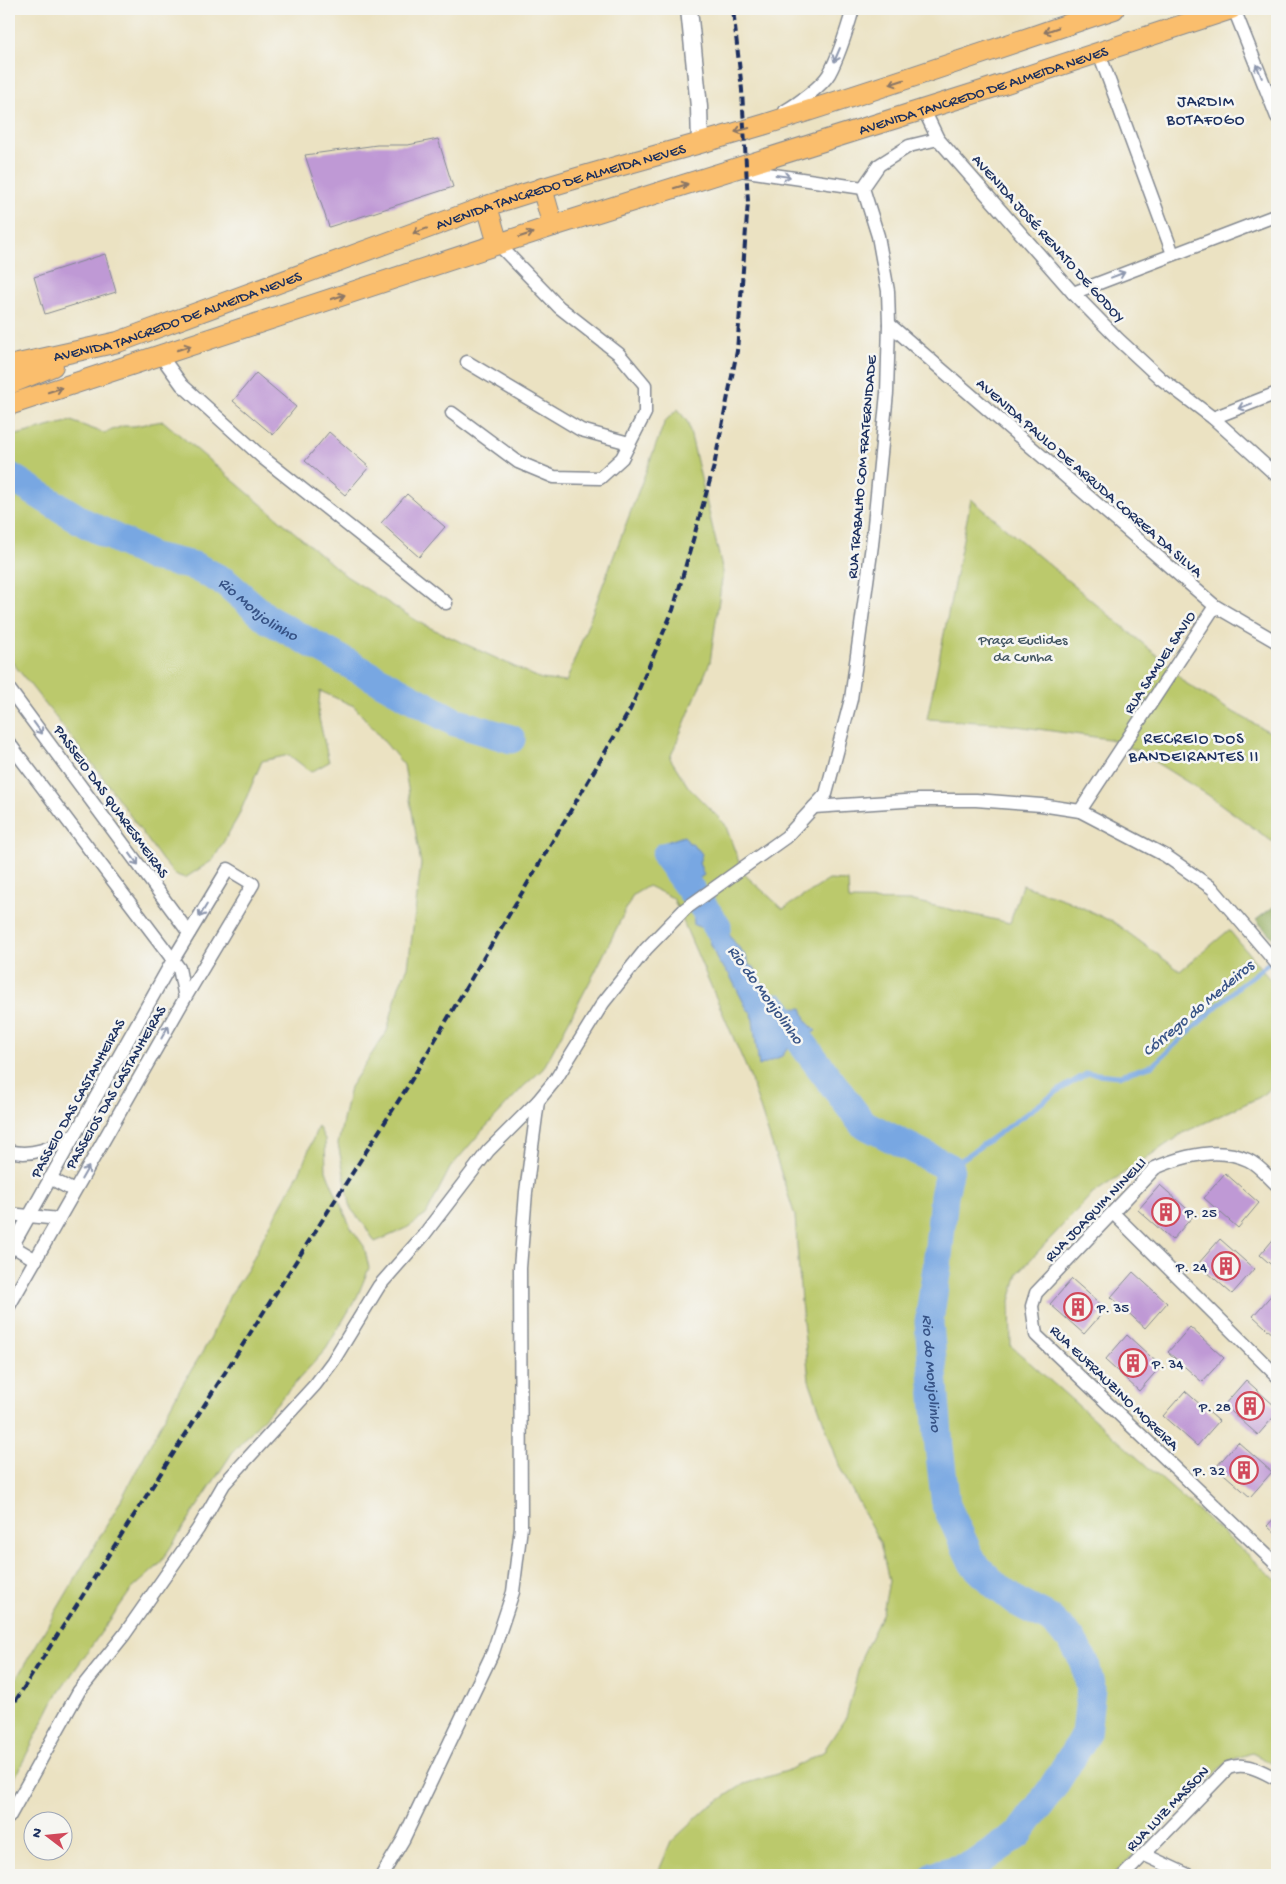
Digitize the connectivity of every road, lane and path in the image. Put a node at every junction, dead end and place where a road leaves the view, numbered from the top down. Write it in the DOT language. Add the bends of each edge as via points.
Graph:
graph roads {
  1 [pos="689,9"];
  2 [pos="853,9"];
  3 [pos="1114,9"];
  4 [pos="1233,9"];
  5 [pos="1100,53"];
  6 [pos="924,110"];
  7 [pos="1277,117"];
  8 [pos="764,124"];
  9 [pos="938,139"];
  10 [pos="709,140"];
  11 [pos="735,170"];
  12 [pos="542,188"];
  13 [pos="863,188"];
  14 [pos="487,206"];
  15 [pos="1277,215"];
  16 [pos="553,226"];
  17 [pos="498,244"];
  18 [pos="1173,254"];
  19 [pos="1073,293"];
  20 [pos="890,324"];
  21 [pos="118,342"];
  22 [pos="161,356"];
  23 [pos="468,362"];
  24 [pos="9,366"];
  25 [pos="9,384"];
  26 [pos="1277,393"];
  27 [pos="9,405"];
  28 [pos="452,413"];
  29 [pos="1213,418"];
  30 [pos="629,443"];
  31 [pos="1277,476"];
  32 [pos="446,603"];
  33 [pos="1215,606"];
  34 [pos="1277,642"];
  35 [pos="9,689"];
  36 [pos="9,743"];
  37 [pos="814,807"];
  38 [pos="1080,811"];
  39 [pos="189,933"];
  40 [pos="173,960"];
  41 [pos="1277,964"];
  42 [pos="185,998"];
  43 [pos="538,1101"];
  44 [pos="74,1135"];
  45 [pos="9,1151"];
  46 [pos="50,1178"];
  47 [pos="1277,1185"];
  48 [pos="74,1191"];
  49 [pos="1113,1213"];
  50 [pos="9,1214"];
  51 [pos="29,1216"];
  52 [pos="59,1219"];
  53 [pos="10,1245"];
  54 [pos="36,1260"];
  55 [pos="9,1306"];
  56 [pos="1032,1306"];
  57 [pos="1277,1376"];
  58 [pos="1277,1565"];
  59 [pos="1277,1779"];
  60 [pos="9,1817"];
  61 [pos="1146,1855"];
  62 [pos="382,1875"];
  63 [pos="1124,1875"];
  64 [pos="1188,1875"];
  1 -- 10 [label="street" via="699,107"];
  2 -- 8 [label="street, one-way" via="828,76 799,103"];
  3 -- 8 [label="main road, AVENIDA TANCREDO DE ALMEIDA NEVES, one-way"];
  4 -- 5 [label="main road, AVENIDA TANCREDO DE ALMEIDA NEVES"];
  7 -- 4 [label="street, one-way"];
  5 -- 6 [label="main road, AVENIDA TANCREDO DE ALMEIDA NEVES"];
  5 -- 18 [label="street"];
  6 -- 9 [label="street, AVENIDA JOSÉ RENATO DE GODOY"];
  6 -- 11 [label="main road, AVENIDA TANCREDO DE ALMEIDA NEVES"];
  8 -- 10 [label="main road, AVENIDA TANCREDO DE ALMEIDA NEVES, one-way"];
  9 -- 13 [label="street" via="909,146 879,165"];
  9 -- 19 [label="street, AVENIDA JOSÉ RENATO DE GODOY"];
  10 -- 12 [label="main road, AVENIDA TANCREDO DE ALMEIDA NEVES"];
  11 -- 13 [label="street, AVENIDA TANCREDO DE ALMEIDA NEVES, one-way"];
  16 -- 11 [label="main road, AVENIDA TANCREDO DE ALMEIDA NEVES, one-way"];
  12 -- 14 [label="main road, AVENIDA TANCREDO DE ALMEIDA NEVES"];
  12 -- 16 [label="main road"];
  13 -- 20 [label="street, RUA TRABALHO COM FRATERNIDADE" via="878,236"];
  14 -- 17 [label="main road"];
  14 -- 21 [label="main road, AVENIDA TANCREDO DE ALMEIDA NEVES, one-way"];
  15 -- 18 [label="street"];
  17 -- 16 [label="main road, AVENIDA TANCREDO DE ALMEIDA NEVES, one-way"];
  22 -- 17 [label="main road, AVENIDA TANCREDO DE ALMEIDA NEVES, one-way"];
  17 -- 30 [label="street" via="559,307 619,354 645,385 645,413"];
  19 -- 18 [label="street, one-way"];
  19 -- 29 [label="street, AVENIDA JOSÉ RENATO DE GODOY" via="1160,378"];
  20 -- 33 [label="street, AVENIDA PAULO DE ARRUDA CORREA DA SILVA"];
  20 -- 37 [label="street, RUA TRABALHO COM FRATERNIDADE" via="888,393 851,699 826,794"];
  21 -- 24 [label="main road, AVENIDA TANCREDO DE ALMEIDA NEVES"];
  21 -- 25 [label="main road"];
  27 -- 22 [label="main road, AVENIDA TANCREDO DE ALMEIDA NEVES, one-way"];
  22 -- 32 [label="street" via="182,385 263,458"];
  23 -- 30 [label="street" via="581,430"];
  26 -- 29 [label="street, one-way"];
  28 -- 30 [label="street" via="518,462 554,477 600,478 622,458"];
  29 -- 31 [label="street, AVENIDA JOSÉ RENATO DE GODOY"];
  33 -- 34 [label="street, AVENIDA PAULO DE ARRUDA CORREA DA SILVA"];
  33 -- 38 [label="street, RUA SAMUEL SAVIO"];
  35 -- 39 [label="street, PASSEIO DAS QUARESMEIRAS, one-way"];
  36 -- 40 [label="street"];
  37 -- 38 [label="street" via="976,800"];
  37 -- 43 [label="street, RUA TRABALHO COM FRATERNIDADE" via="786,837 686,909 646,948 603,1002 556,1079"];
  38 -- 41 [label="street" via="1166,856 1212,888"];
  39 -- 40 [label="street"];
  42 -- 39 [label="street, PASSEIOS DAS CASTANHEIRAS, one-way" via="253,884 228,870"];
  40 -- 42 [label="street" via="179,968"];
  40 -- 44 [label="street, PASSEIO DAS CASTANHEIRAS"];
  48 -- 42 [label="street, PASSEIOS DAS CASTANHEIRAS, one-way"];
  43 -- 60 [label="street, RUA TRABALHO COM FRATERNIDADE" via="488,1152 423,1236 379,1286 315,1384 224,1484 198,1528 124,1635 79,1691"];
  43 -- 62 [label="street" via="520,1268 521,1527 513,1592 492,1652 403,1840"];
  44 -- 45 [label="street" via="38,1152"];
  44 -- 46 [label="street, PASSEIO DAS CASTANHEIRAS"];
  46 -- 48 [label="street"];
  46 -- 51 [label="street, PASSEIO DAS CASTANHEIRAS"];
  47 -- 49 [label="street, RUA JOAQUIM NINELLI" via="1250,1161 1240,1157 1207,1154 1180,1158 1155,1168"];
  48 -- 52 [label="street, PASSEIOS DAS CASTANHEIRAS"];
  49 -- 56 [label="street, RUA JOAQUIM NINELLI" via="1036,1293"];
  49 -- 57 [label="street"];
  50 -- 51 [label="street"];
  51 -- 52 [label="street"];
  51 -- 53 [label="street, PASSEIO DAS CASTANHEIRAS"];
  52 -- 54 [label="street, PASSEIOS DAS CASTANHEIRAS"];
  53 -- 54 [label="street"];
  54 -- 55 [label="street, PASSEIOS DAS CASTANHEIRAS"];
  56 -- 58 [label="street, RUA EUFRAUZINO MOREIRA" via="1036,1335"];
  59 -- 61 [label="street, RUA LUIZ MASSON" via="1250,1766 1228,1768"];
  61 -- 63 [label="street, RUA LUIZ MASSON"];
  61 -- 64 [label="street"];
}
